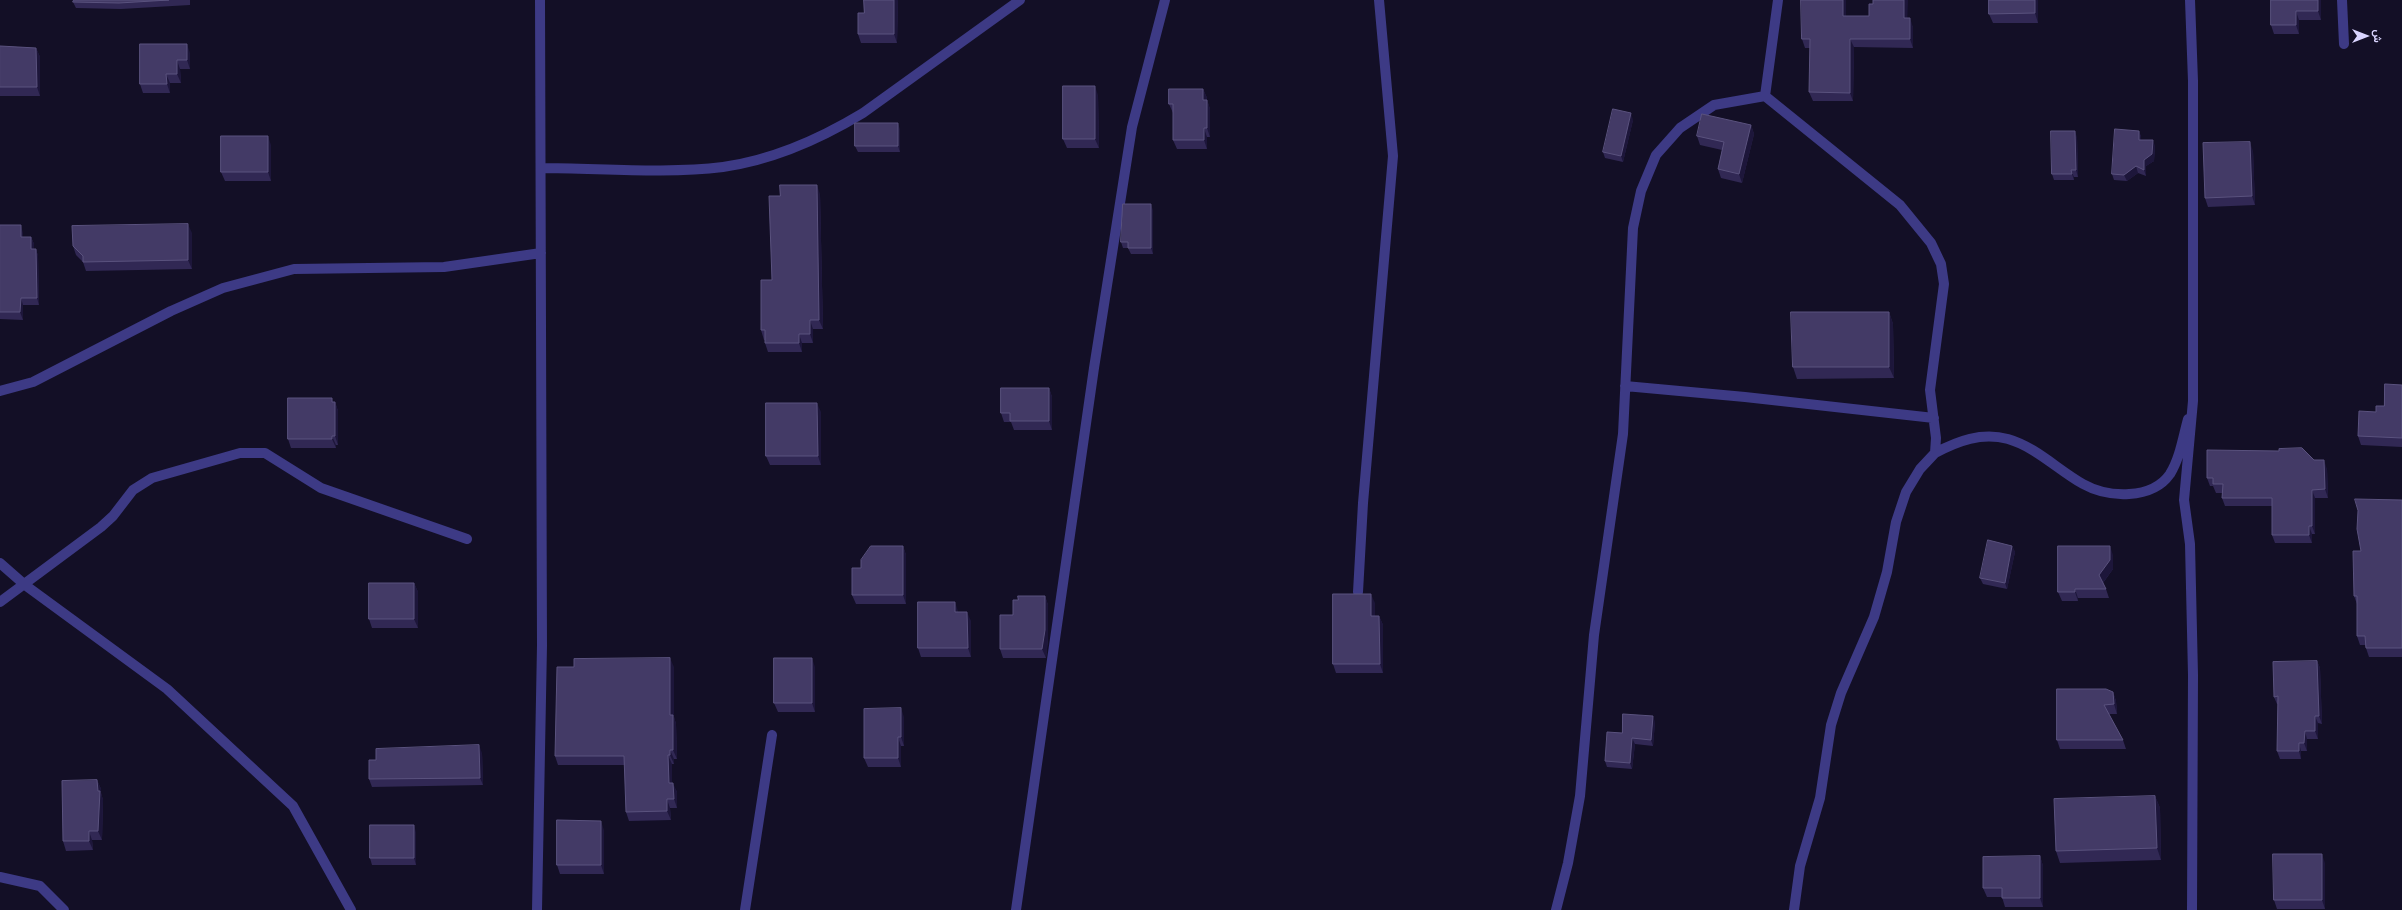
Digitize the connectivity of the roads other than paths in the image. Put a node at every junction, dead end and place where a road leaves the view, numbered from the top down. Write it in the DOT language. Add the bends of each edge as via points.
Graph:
graph roads {
  1 [pos="540,0"];
  2 [pos="1020,0"];
  3 [pos="1165,0"];
  4 [pos="1378,0"];
  5 [pos="1778,0"];
  6 [pos="2190,0"];
  7 [pos="2342,0"];
  8 [pos="2344,44"];
  9 [pos="1765,96"];
  10 [pos="541,168"];
  11 [pos="541,253"];
  12 [pos="1625,386"];
  13 [pos="0,391"];
  14 [pos="2193,401"];
  15 [pos="1934,418"];
  16 [pos="1935,453"];
  17 [pos="466,539"];
  18 [pos="0,563"];
  19 [pos="25,585"];
  20 [pos="1358,592"];
  21 [pos="0,602"];
  22 [pos="772,735"];
  23 [pos="0,877"];
  24 [pos="64,910"];
  25 [pos="351,910"];
  26 [pos="537,910"];
  27 [pos="745,910"];
  28 [pos="1016,910"];
  29 [pos="1556,910"];
  30 [pos="1794,910"];
  31 [pos="2192,910"];
  1 -- 10 [label="street"];
  2 -- 10 [label="street" via="863,113 796,148 748,162 705,168"];
  3 -- 28 [label="street" via="1132,127 1094,368"];
  4 -- 20 [label="street" via="1393,156 1363,503"];
  5 -- 9 [label="street"];
  6 -- 14 [label="street" via="2193,81"];
  7 -- 8 [label="street"];
  9 -- 12 [label="street" via="1714,105 1680,128 1656,155 1641,191 1633,228"];
  9 -- 15 [label="street" via="1900,205 1931,243 1941,264 1944,284 1930,390"];
  10 -- 11 [label="street"];
  11 -- 13 [label="street" via="444,267 294,269 223,288 171,311 33,382"];
  11 -- 26 [label="street" via="542,646"];
  12 -- 15 [label="street"];
  12 -- 29 [label="street" via="1623,434 1594,635 1580,796 1568,863"];
  14 -- 16 [label="street" via="2178,456 2169,475 2142,492 2103,492 2084,485 2030,449 2008,439 1987,436 1971,438"];
  14 -- 31 [label="street" via="2184,500 2190,544 2193,674"];
  15 -- 16 [label="street"];
  16 -- 30 [label="street" via="1920,469 1906,492 1896,522 1887,572 1874,617 1841,693 1831,725 1820,798 1800,866"];
  17 -- 19 [label="street" via="321,488 296,474 273,456 248,451 152,478 139,485 107,522"];
  18 -- 19 [label="street"];
  19 -- 21 [label="street"];
  19 -- 25 [label="street" via="167,690 293,806"];
  22 -- 27 [label="street"];
  23 -- 24 [label="street" via="40,886"];
}
